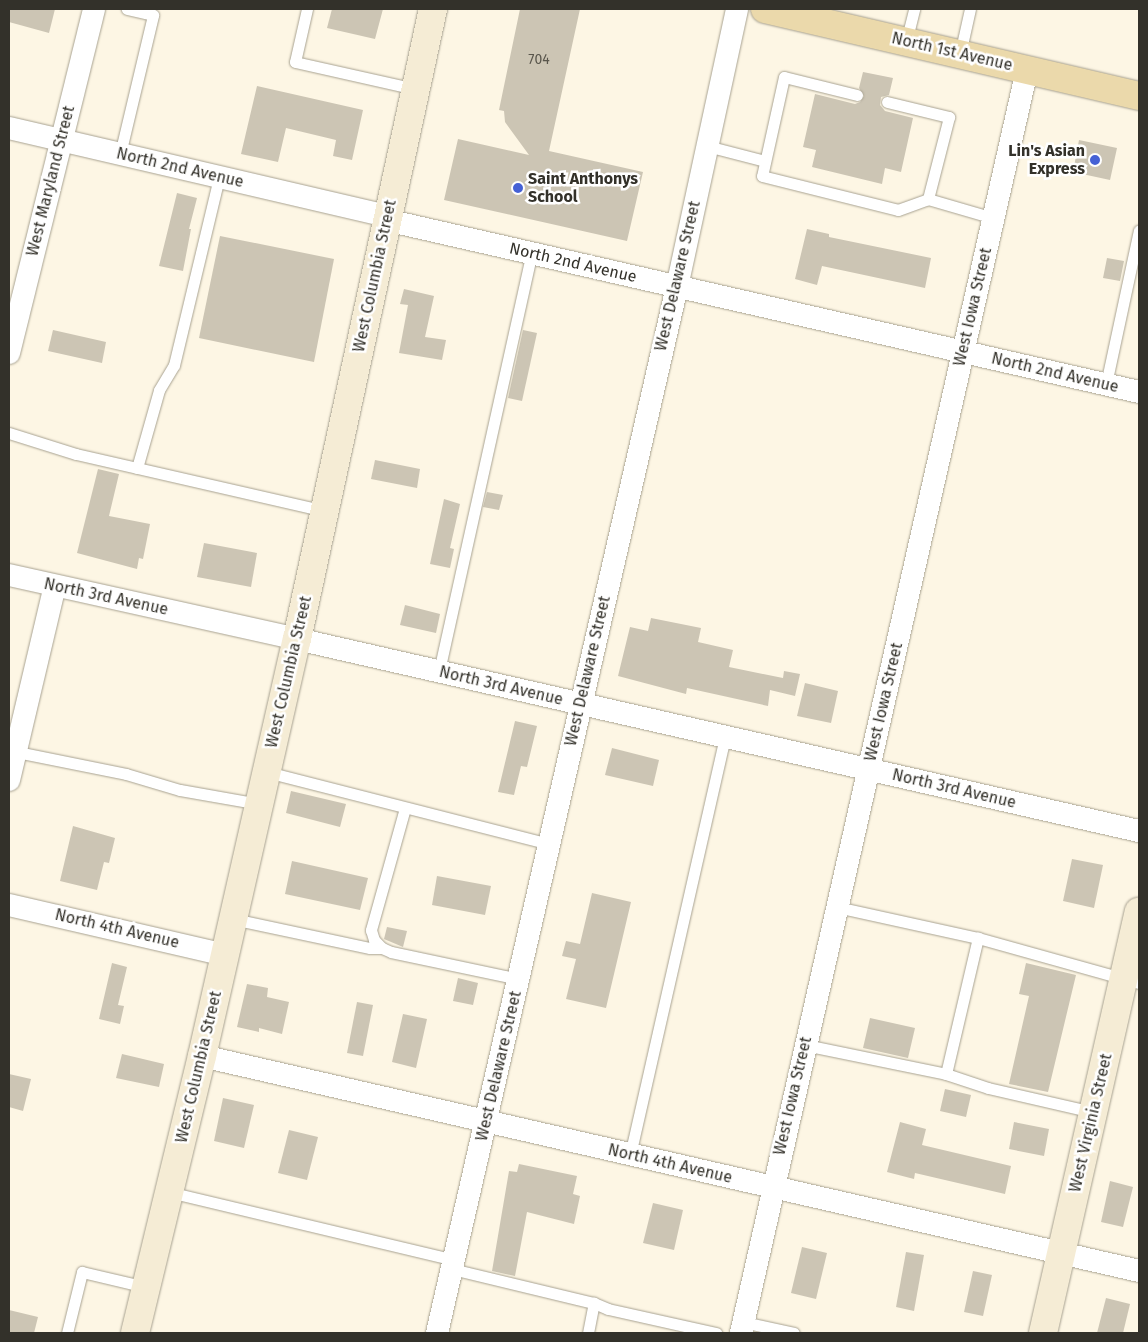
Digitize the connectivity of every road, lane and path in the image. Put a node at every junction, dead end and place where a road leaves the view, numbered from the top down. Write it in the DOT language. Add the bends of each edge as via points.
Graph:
graph roads {
  1 [pos="94,9"];
  2 [pos="127,9"];
  3 [pos="307,9"];
  4 [pos="433,9"];
  5 [pos="737,9"];
  6 [pos="765,9"];
  7 [pos="914,9"];
  8 [pos="970,9"];
  9 [pos="906,42"];
  10 [pos="960,54"];
  11 [pos="1028,70"];
  12 [pos="416,89"];
  13 [pos="857,95"];
  14 [pos="1139,96"];
  15 [pos="887,102"];
  16 [pos="9,128"];
  17 [pos="61,141"];
  18 [pos="707,146"];
  19 [pos="120,154"];
  20 [pos="765,161"];
  21 [pos="219,177"];
  22 [pos="928,199"];
  23 [pos="388,216"];
  24 [pos="994,218"];
  25 [pos="1139,230"];
  26 [pos="532,254"];
  27 [pos="677,287"];
  28 [pos="962,352"];
  29 [pos="9,353"];
  30 [pos="1106,384"];
  31 [pos="1139,392"];
  32 [pos="9,433"];
  33 [pos="137,468"];
  34 [pos="325,511"];
  35 [pos="9,575"];
  36 [pos="55,586"];
  37 [pos="297,638"];
  38 [pos="439,671"];
  39 [pos="581,705"];
  40 [pos="725,737"];
  41 [pos="12,751"];
  42 [pos="869,769"];
  43 [pos="266,772"];
  44 [pos="9,780"];
  45 [pos="260,804"];
  46 [pos="405,808"];
  47 [pos="1139,832"];
  48 [pos="550,844"];
  49 [pos="9,905"];
  50 [pos="837,907"];
  51 [pos="1139,912"];
  52 [pos="233,919"];
  53 [pos="978,938"];
  54 [pos="382,948"];
  55 [pos="225,954"];
  56 [pos="519,979"];
  57 [pos="1132,981"];
  58 [pos="805,1045"];
  59 [pos="202,1056"];
  60 [pos="946,1074"];
  61 [pos="1093,1112"];
  62 [pos="487,1121"];
  63 [pos="630,1155"];
  64 [pos="773,1188"];
  65 [pos="169,1192"];
  66 [pos="1061,1253"];
  67 [pos="453,1265"];
  68 [pos="1139,1271"];
  69 [pos="146,1287"];
  70 [pos="594,1303"];
  71 [pos="742,1328"];
  72 [pos="67,1333"];
  73 [pos="135,1333"];
  74 [pos="438,1333"];
  75 [pos="588,1333"];
  76 [pos="716,1333"];
  77 [pos="794,1333"];
  78 [pos="1043,1333"];
  1 -- 17 [label="street, West Maryland Street"];
  2 -- 19 [label="lane" via="153,16"];
  3 -- 12 [label="lane" via="295,62"];
  4 -- 12 [label="main road, West Columbia Street"];
  5 -- 18 [label="street, West Delaware Street"];
  6 -- 9 [label="main road, North 1st Avenue"];
  7 -- 9 [label="lane"];
  8 -- 10 [label="lane"];
  9 -- 10 [label="main road, North 1st Avenue"];
  10 -- 11 [label="main road, North 1st Avenue"];
  11 -- 14 [label="main road, North 1st Avenue"];
  11 -- 24 [label="street, West Iowa Street"];
  12 -- 23 [label="main road, West Columbia Street"];
  13 -- 20 [label="lane" via="784,77"];
  15 -- 22 [label="lane" via="949,117"];
  16 -- 17 [label="street, North 2nd Avenue"];
  17 -- 19 [label="street, North 2nd Avenue"];
  17 -- 29 [label="street, West Maryland Street"];
  18 -- 20 [label="lane"];
  18 -- 27 [label="street, West Delaware Street"];
  19 -- 21 [label="street, North 2nd Avenue"];
  20 -- 22 [label="lane" via="762,176 898,210"];
  21 -- 23 [label="street, North 2nd Avenue"];
  21 -- 33 [label="lane" via="174,365 159,390"];
  22 -- 24 [label="lane"];
  23 -- 26 [label="street, North 2nd Avenue" via="395,222"];
  23 -- 34 [label="main road, West Columbia Street"];
  24 -- 28 [label="street, West Iowa Street"];
  25 -- 30 [label="lane"];
  26 -- 27 [label="street, North 2nd Avenue"];
  26 -- 38 [label="lane"];
  27 -- 28 [label="street, North 2nd Avenue"];
  27 -- 39 [label="street, West Delaware Street"];
  28 -- 30 [label="street, North 2nd Avenue"];
  28 -- 42 [label="street, West Iowa Street"];
  30 -- 31 [label="street, North 2nd Avenue"];
  32 -- 33 [label="lane" via="76,454"];
  33 -- 34 [label="lane"];
  34 -- 37 [label="main road, West Columbia Street"];
  35 -- 36 [label="street, North 3rd Avenue"];
  36 -- 37 [label="street, North 3rd Avenue"];
  36 -- 41 [label="street"];
  37 -- 38 [label="street, North 3rd Avenue"];
  37 -- 43 [label="main road, West Columbia Street"];
  38 -- 39 [label="street, North 3rd Avenue"];
  39 -- 40 [label="street, North 3rd Avenue"];
  39 -- 48 [label="street, West Delaware Street"];
  40 -- 42 [label="street, North 3rd Avenue"];
  40 -- 63 [label="lane"];
  41 -- 44 [label="street"];
  41 -- 45 [label="lane" via="126,774 180,790"];
  42 -- 47 [label="street, North 3rd Avenue"];
  42 -- 50 [label="street, West Iowa Street"];
  43 -- 45 [label="main road, West Columbia Street"];
  43 -- 46 [label="lane"];
  45 -- 52 [label="main road, West Columbia Street"];
  46 -- 48 [label="lane"];
  46 -- 54 [label="lane" via="371,930 374,940"];
  48 -- 56 [label="street, West Delaware Street"];
  49 -- 55 [label="street, North 4th Avenue"];
  50 -- 53 [label="lane"];
  50 -- 58 [label="street, West Iowa Street"];
  51 -- 57 [label="main road, West Virginia Street"];
  52 -- 54 [label="lane"];
  52 -- 55 [label="main road, West Columbia Street"];
  53 -- 57 [label="lane"];
  53 -- 60 [label="lane"];
  54 -- 56 [label="lane"];
  55 -- 59 [label="main road, West Columbia Street"];
  56 -- 62 [label="street, West Delaware Street"];
  57 -- 61 [label="main road, West Virginia Street"];
  58 -- 60 [label="lane"];
  58 -- 64 [label="street, West Iowa Street"];
  59 -- 62 [label="street, North 4th Avenue"];
  59 -- 65 [label="main road, West Columbia Street"];
  60 -- 61 [label="lane" via="988,1088"];
  61 -- 66 [label="main road, West Virginia Street"];
  62 -- 63 [label="street, North 4th Avenue"];
  62 -- 67 [label="street, West Delaware Street"];
  63 -- 64 [label="street, North 4th Avenue"];
  64 -- 66 [label="street, North 4th Avenue"];
  64 -- 71 [label="street, West Iowa Street"];
  65 -- 67 [label="lane"];
  65 -- 69 [label="main road, West Columbia Street"];
  66 -- 68 [label="street, North 4th Avenue"];
  66 -- 78 [label="main road, West Virginia Street"];
  67 -- 70 [label="lane"];
  67 -- 74 [label="street, West Delaware Street"];
  69 -- 72 [label="lane" via="82,1272"];
  69 -- 73 [label="main road, West Columbia Street"];
  70 -- 75 [label="lane"];
  70 -- 76 [label="lane"];
  71 -- 77 [label="lane"];
}
